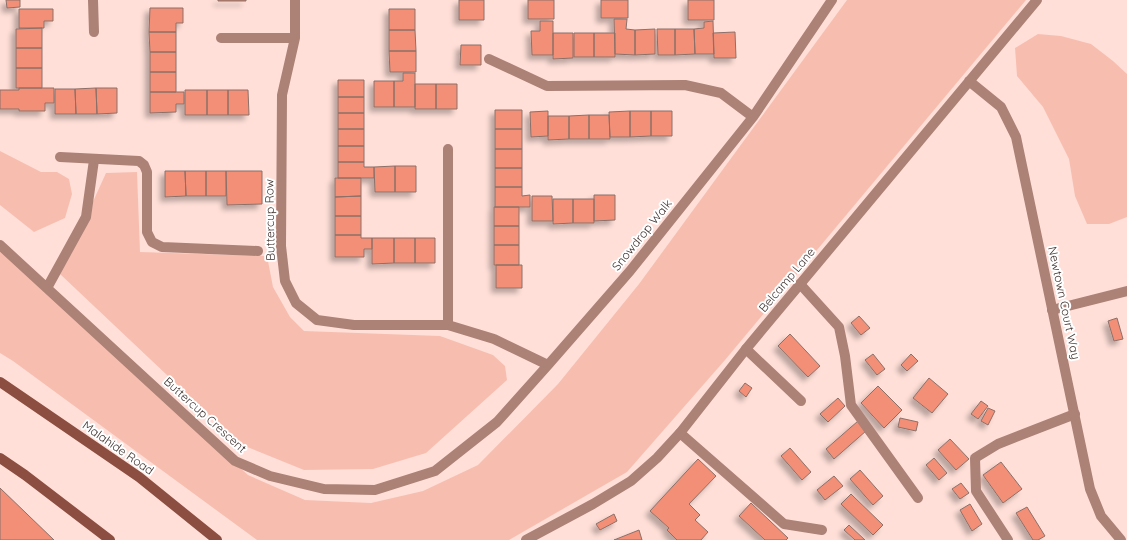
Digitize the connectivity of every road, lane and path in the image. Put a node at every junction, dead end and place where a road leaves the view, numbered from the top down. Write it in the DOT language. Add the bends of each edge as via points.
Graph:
graph roads {
  1 [pos="93,0"];
  2 [pos="295,0"];
  3 [pos="832,0"];
  4 [pos="1037,0"];
  5 [pos="94,32"];
  6 [pos="221,38"];
  7 [pos="295,38"];
  8 [pos="489,59"];
  9 [pos="969,81"];
  10 [pos="752,118"];
  11 [pos="448,149"];
  12 [pos="60,158"];
  13 [pos="94,160"];
  14 [pos="0,245"];
  15 [pos="258,251"];
  16 [pos="800,284"];
  17 [pos="47,288"];
  18 [pos="1127,291"];
  19 [pos="1052,310"];
  20 [pos="448,325"];
  21 [pos="746,349"];
  22 [pos="548,366"];
  23 [pos="0,382"];
  24 [pos="801,402"];
  25 [pos="1075,414"];
  26 [pos="680,433"];
  27 [pos="0,458"];
  28 [pos="918,498"];
  29 [pos="822,530"];
  30 [pos="110,540"];
  31 [pos="217,540"];
  32 [pos="526,540"];
  33 [pos="1008,540"];
  34 [pos="1121,540"];
  1 -- 5 [label="street"];
  2 -- 7 [label="street, Buttercup Row"];
  3 -- 10 [label="street, Snowdrop Walk"];
  4 -- 9 [label="street, Belcamp Lane"];
  6 -- 7 [label="street"];
  7 -- 20 [label="street, Buttercup Row" via="282,95 281,246 285,281 296,303 318,320 354,324"];
  8 -- 10 [label="street" via="547,86 685,85 721,94"];
  9 -- 16 [label="street, Belcamp Lane"];
  9 -- 19 [label="street, Newtown Court Way" via="1000,107 1016,137"];
  10 -- 22 [label="street, Snowdrop Walk" via="630,271"];
  11 -- 20 [label="street"];
  12 -- 13 [label="street"];
  13 -- 15 [label="street" via="139,161 144,165 147,172 147,232 152,242 162,247"];
  13 -- 17 [label="street" via="86,217"];
  14 -- 17 [label="street, Buttercup Crescent"];
  16 -- 21 [label="street, Belcamp Lane"];
  16 -- 28 [label="street" via="839,326 851,405"];
  17 -- 22 [label="street, Buttercup Crescent" via="235,461 270,476 324,489 375,490 435,471 497,422"];
  18 -- 19 [label="street"];
  19 -- 25 [label="street, Newtown Court Way"];
  20 -- 22 [label="street, Buttercup Row" via="494,339"];
  21 -- 24 [label="street"];
  21 -- 26 [label="street, Belcamp Lane"];
  23 -- 31 [label="main road, Malahide Road" via="139,477"];
  25 -- 33 [label="street" via="998,444 975,458 976,491"];
  25 -- 34 [label="street, Newtown Court Way" via="1090,489 1101,516"];
  26 -- 29 [label="street" via="784,524"];
  26 -- 32 [label="street, Belcamp Lane" via="631,481"];
  27 -- 30 [label="main road"];
}
